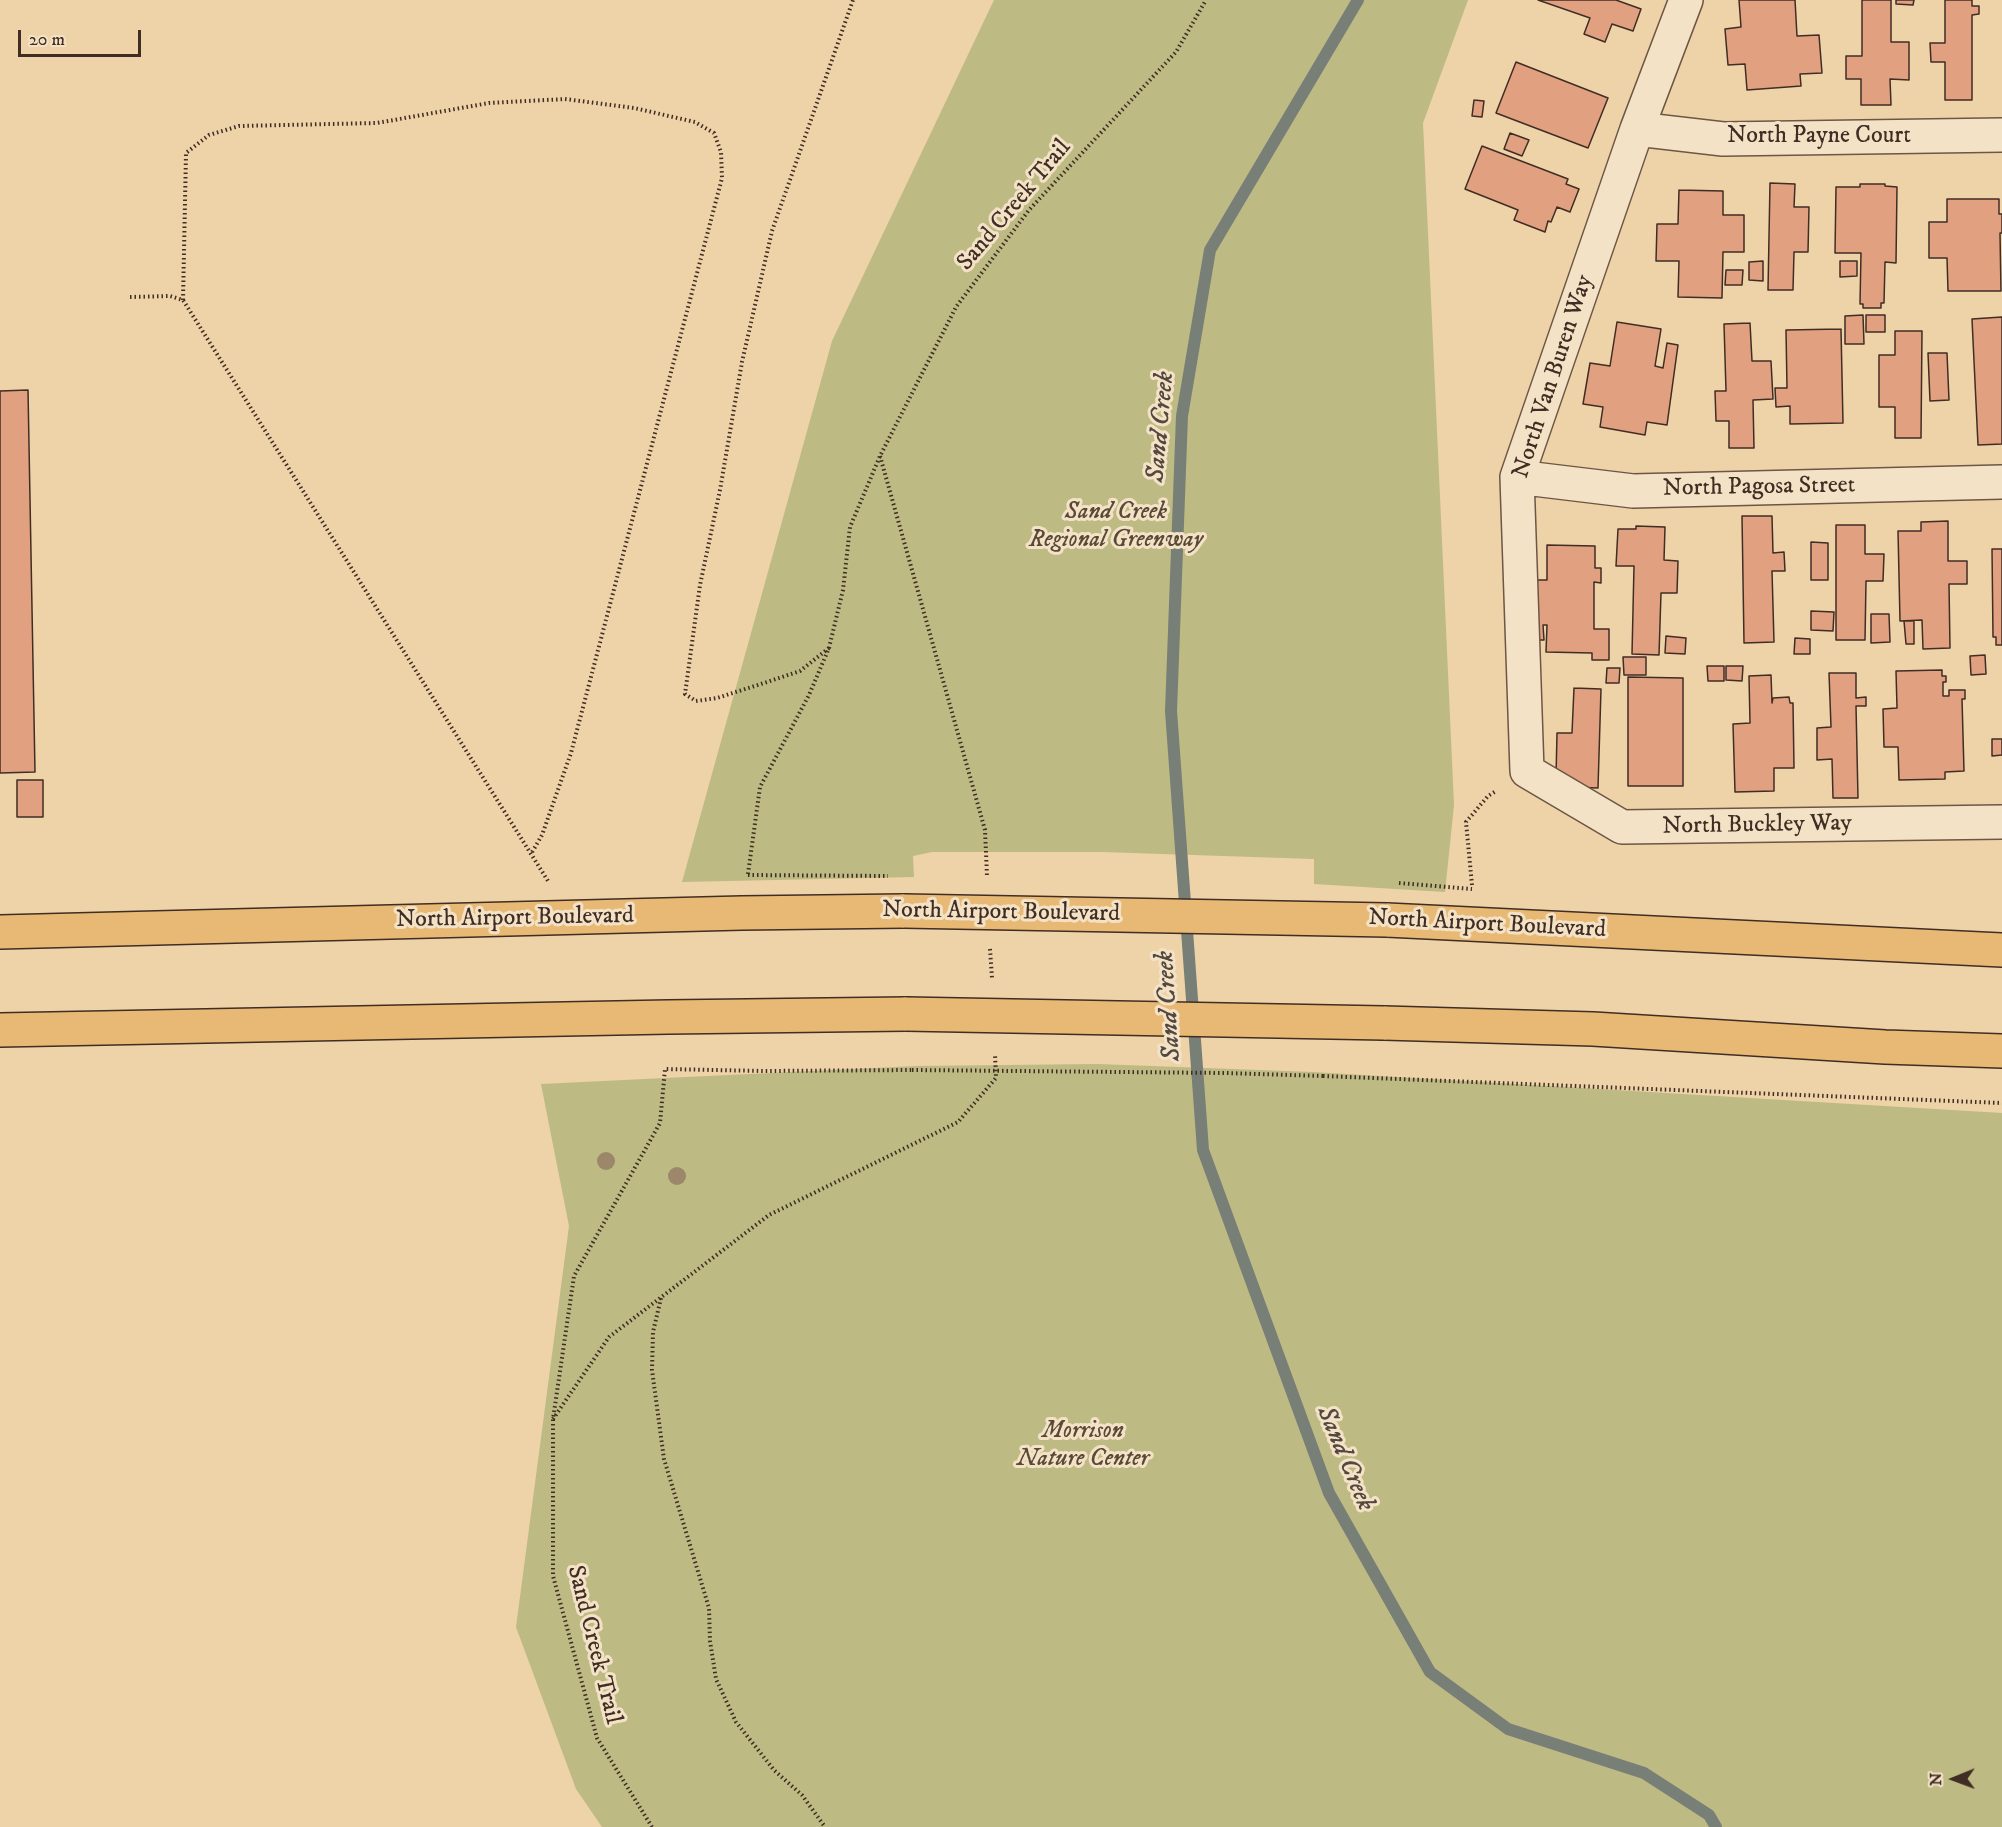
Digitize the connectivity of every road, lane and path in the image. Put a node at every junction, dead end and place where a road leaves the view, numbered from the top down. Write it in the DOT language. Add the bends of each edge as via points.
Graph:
graph roads {
  1 [pos="854,0"];
  2 [pos="1206,0"];
  3 [pos="1686,0"];
  4 [pos="1637,129"];
  5 [pos="2002,135"];
  6 [pos="130,297"];
  7 [pos="183,300"];
  8 [pos="1517,477"];
  9 [pos="2002,482"];
  10 [pos="829,648"];
  11 [pos="1527,771"];
  12 [pos="1488,796"];
  13 [pos="2002,822"];
  14 [pos="531,854"];
  15 [pos="748,875"];
  16 [pos="548,882"];
  17 [pos="1472,889"];
  18 [pos="0,932"];
  19 [pos="2002,950"];
  20 [pos="0,1030"];
  21 [pos="2002,1051"];
  22 [pos="2002,1103"];
  23 [pos="661,1297"];
  24 [pos="652,1827"];
  25 [pos="825,1827"];
  1 -- 10 [label="path" via="772,231 742,362 700,585 685,694 696,701 739,691 800,671"];
  2 -- 10 [label="path, Sand Creek Trail" via="1176,52 1029,210 956,307 880,456 850,527 843,590"];
  3 -- 4 [label="street, North Van Buren Way"];
  4 -- 5 [label="street, North Payne Court" via="1723,139"];
  4 -- 8 [label="street, North Van Buren Way"];
  6 -- 7 [label="path" via="170,296"];
  7 -- 14 [label="path"];
  7 -- 14 [label="path" via="186,153 209,135 239,126 377,123 489,103 565,99 634,108 695,122 714,133 722,152 722,178 571,753"];
  8 -- 9 [label="street, North Pagosa Street" via="1634,491"];
  8 -- 11 [label="street, North Van Buren Way"];
  10 -- 15 [label="path, Sand Creek Trail" via="760,787"];
  11 -- 13 [label="street, North Buckley Way" via="1622,827"];
  12 -- 17 [label="path" via="1466,822"];
  14 -- 16 [label="path"];
  18 -- 19 [label="main road, North Airport Boulevard, bridge" via="904,911 1386,920"];
  20 -- 21 [label="main road, bridge" via="906,1014 1593,1029"];
  22 -- 24 [label="path, Sand Creek Trail, bridge" via="1225,1072 665,1069 660,1123 574,1276 553,1419 553,1576 597,1738"];
  23 -- 25 [label="path" via="653,1332 652,1370 664,1459 709,1608 716,1678 736,1722 774,1770 802,1795"];
}
